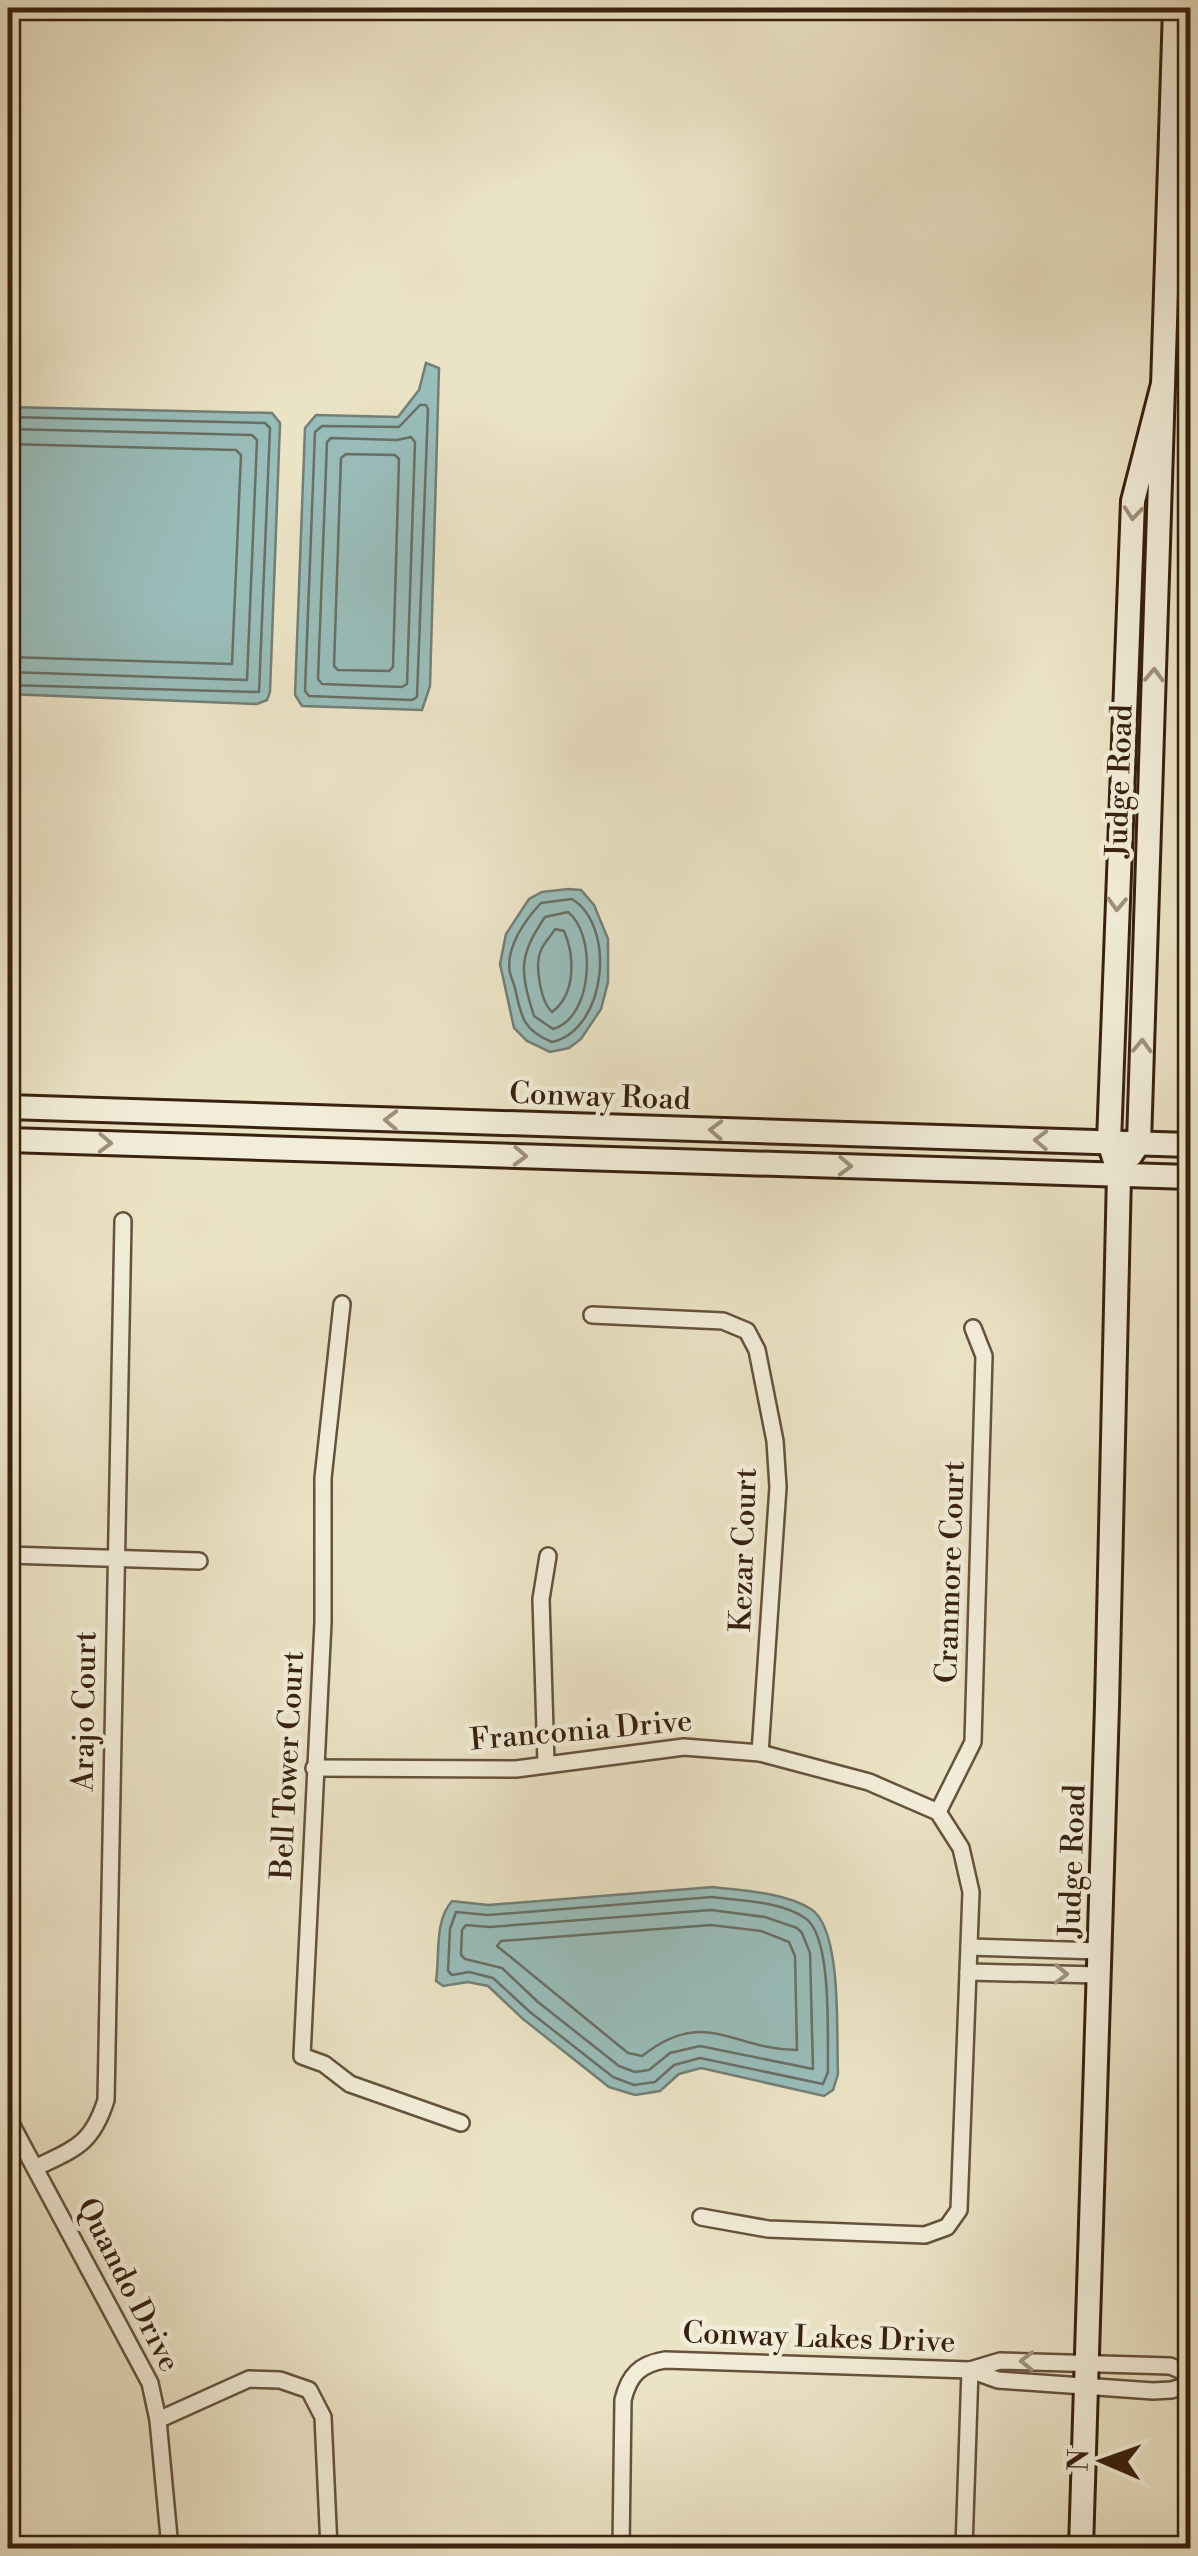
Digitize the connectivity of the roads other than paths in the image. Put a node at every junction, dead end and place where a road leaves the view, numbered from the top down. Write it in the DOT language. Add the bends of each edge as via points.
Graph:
graph roads {
  1 [pos="1174,8"];
  2 [pos="1163,384"];
  3 [pos="8,1107"];
  4 [pos="446,1122"];
  5 [pos="8,1140"];
  6 [pos="1109,1142"];
  7 [pos="1138,1143"];
  8 [pos="1190,1145"];
  9 [pos="387,1152"];
  10 [pos="1118,1174"];
  11 [pos="1190,1176"];
  12 [pos="123,1221"];
  13 [pos="342,1304"];
  14 [pos="592,1315"];
  15 [pos="973,1328"];
  16 [pos="8,1555"];
  17 [pos="548,1556"];
  18 [pos="115,1558"];
  19 [pos="199,1561"];
  20 [pos="760,1753"];
  21 [pos="546,1763"];
  22 [pos="314,1768"];
  23 [pos="938,1812"];
  24 [pos="969,1947"];
  25 [pos="1024,1949"];
  26 [pos="1100,1963"];
  27 [pos="968,1972"];
  28 [pos="1023,1974"];
  29 [pos="8,2118"];
  30 [pos="462,2123"];
  31 [pos="37,2167"];
  32 [pos="701,2217"];
  33 [pos="1154,2366"];
  34 [pos="970,2370"];
  35 [pos="1086,2374"];
  36 [pos="1190,2374"];
  37 [pos="1190,2385"];
  38 [pos="1152,2391"];
  39 [pos="158,2420"];
  40 [pos="170,2548"];
  41 [pos="330,2548"];
  42 [pos="621,2548"];
  43 [pos="964,2548"];
  44 [pos="1081,2548"];
  1 -- 2 [label="street, Judge Road"];
  2 -- 6 [label="street, Judge Road, one-way" via="1133,501"];
  7 -- 2 [label="street, Judge Road, one-way"];
  4 -- 3 [label="street, Conway Road, one-way"];
  6 -- 4 [label="street, Conway Road, one-way"];
  4 -- 9 [label="street" via="422,1140"];
  5 -- 9 [label="street, Conway Road, one-way"];
  6 -- 7 [label="street, Conway Road"];
  6 -- 10 [label="street, Judge Road"];
  7 -- 8 [label="street, Conway Road"];
  7 -- 10 [label="street"];
  9 -- 10 [label="street, Conway Road, one-way"];
  10 -- 11 [label="street, Conway Road"];
  10 -- 26 [label="street, Judge Road"];
  12 -- 18 [label="street, Arajo Court"];
  13 -- 22 [label="street, Bell Tower Court" via="323,1478"];
  14 -- 20 [label="street, Kezar Court" via="723,1321 747,1332 758,1350 778,1488"];
  15 -- 23 [label="street, Cranmore Court" via="984,1356 973,1742"];
  16 -- 18 [label="street"];
  17 -- 21 [label="street" via="541,1600"];
  18 -- 19 [label="street"];
  18 -- 31 [label="street, Arajo Court" via="106,2100 84,2144"];
  20 -- 21 [label="street, Franconia Drive" via="684,1747"];
  20 -- 23 [label="street, Franconia Drive" via="870,1782"];
  21 -- 22 [label="street, Franconia Drive" via="516,1769"];
  22 -- 30 [label="street, Bell Tower Court" via="302,2056 350,2084"];
  23 -- 24 [label="street" via="961,1848 971,1892"];
  24 -- 25 [label="street"];
  24 -- 27 [label="street"];
  25 -- 26 [label="street"];
  25 -- 28 [label="street"];
  28 -- 26 [label="street, one-way"];
  26 -- 35 [label="street, Judge Road"];
  27 -- 28 [label="street"];
  27 -- 32 [label="street" via="959,2210 947,2227 925,2235 768,2229"];
  29 -- 31 [label="street, Quando Drive"];
  31 -- 39 [label="street, Quando Drive" via="150,2383"];
  33 -- 35 [label="street"];
  33 -- 36 [label="street"];
  33 -- 38 [label="street"];
  34 -- 35 [label="street, Conway Lakes Drive" via="998,2380"];
  35 -- 34 [label="street, Conway Lakes Drive, one-way" via="1000,2360"];
  34 -- 42 [label="street, Conway Lakes Drive" via="646,2363 627,2381 623,2400"];
  34 -- 43 [label="street"];
  35 -- 38 [label="street"];
  35 -- 44 [label="street, Judge Road"];
  37 -- 38 [label="street"];
  39 -- 40 [label="street, Quando Drive"];
  39 -- 41 [label="street" via="248,2379 309,2390 323,2417"];
}
